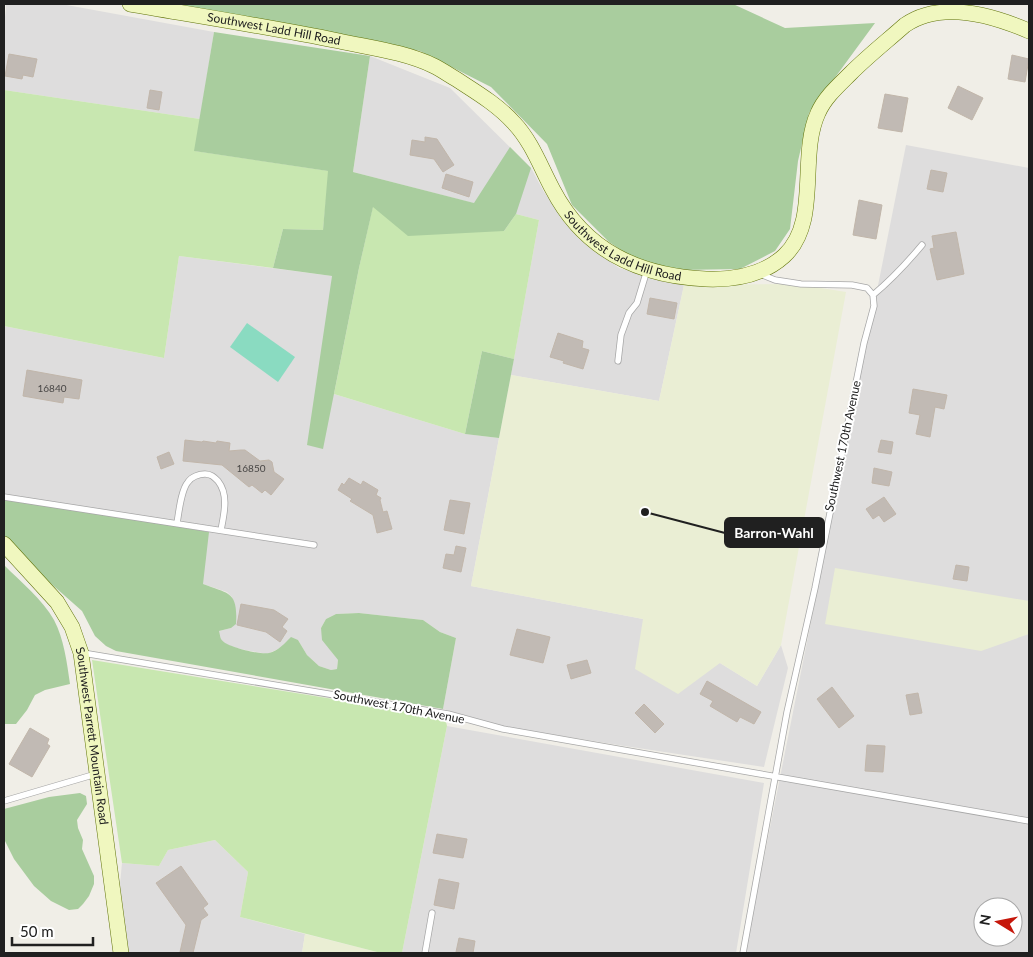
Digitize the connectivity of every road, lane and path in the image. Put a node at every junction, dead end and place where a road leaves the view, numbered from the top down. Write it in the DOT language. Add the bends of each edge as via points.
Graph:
graph roads {
  1 [pos="130,4"];
  2 [pos="964,8"];
  3 [pos="1029,31"];
  4 [pos="922,244"];
  5 [pos="647,270"];
  6 [pos="756,272"];
  7 [pos="873,295"];
  8 [pos="618,361"];
  9 [pos="4,496"];
  10 [pos="177,523"];
  11 [pos="221,530"];
  12 [pos="4,544"];
  13 [pos="314,545"];
  14 [pos="81,653"];
  15 [pos="96,774"];
  16 [pos="775,776"];
  17 [pos="4,801"];
  18 [pos="1029,822"];
  19 [pos="432,913"];
  20 [pos="121,953"];
  21 [pos="425,953"];
  22 [pos="743,953"];
  1 -- 5 [label="street, Southwest Ladd Hill Road" via="402,54 436,67 481,96 514,123 532,149 561,205 584,232 612,254"];
  2 -- 3 [label="street, Southwest Ladd Hill Road"];
  2 -- 6 [label="street, Southwest Ladd Hill Road" via="934,12 910,21 828,97 813,127 805,210 796,240 783,257"];
  4 -- 7 [label="lane"];
  5 -- 6 [label="street, Southwest Ladd Hill Road" via="718,279"];
  5 -- 8 [label="lane" via="637,302 621,335"];
  6 -- 7 [label="lane" via="775,280 801,284 852,285 867,288"];
  7 -- 16 [label="lane, Southwest 170th Avenue" via="874,306"];
  9 -- 10 [label="lane"];
  10 -- 11 [label="lane"];
  10 -- 11 [label="lane" via="184,488 196,475 204,474 213,476 222,486 225,499"];
  11 -- 13 [label="lane"];
  12 -- 14 [label="street, Southwest Parrett Mountain Road" via="58,602"];
  14 -- 15 [label="street, Southwest Parrett Mountain Road"];
  14 -- 16 [label="lane, Southwest 170th Avenue" via="448,714 503,730"];
  15 -- 17 [label="lane"];
  15 -- 20 [label="street, Southwest Parrett Mountain Road"];
  16 -- 18 [label="lane, Southwest 170th Avenue"];
  16 -- 22 [label="lane"];
  19 -- 21 [label="lane"];
}
